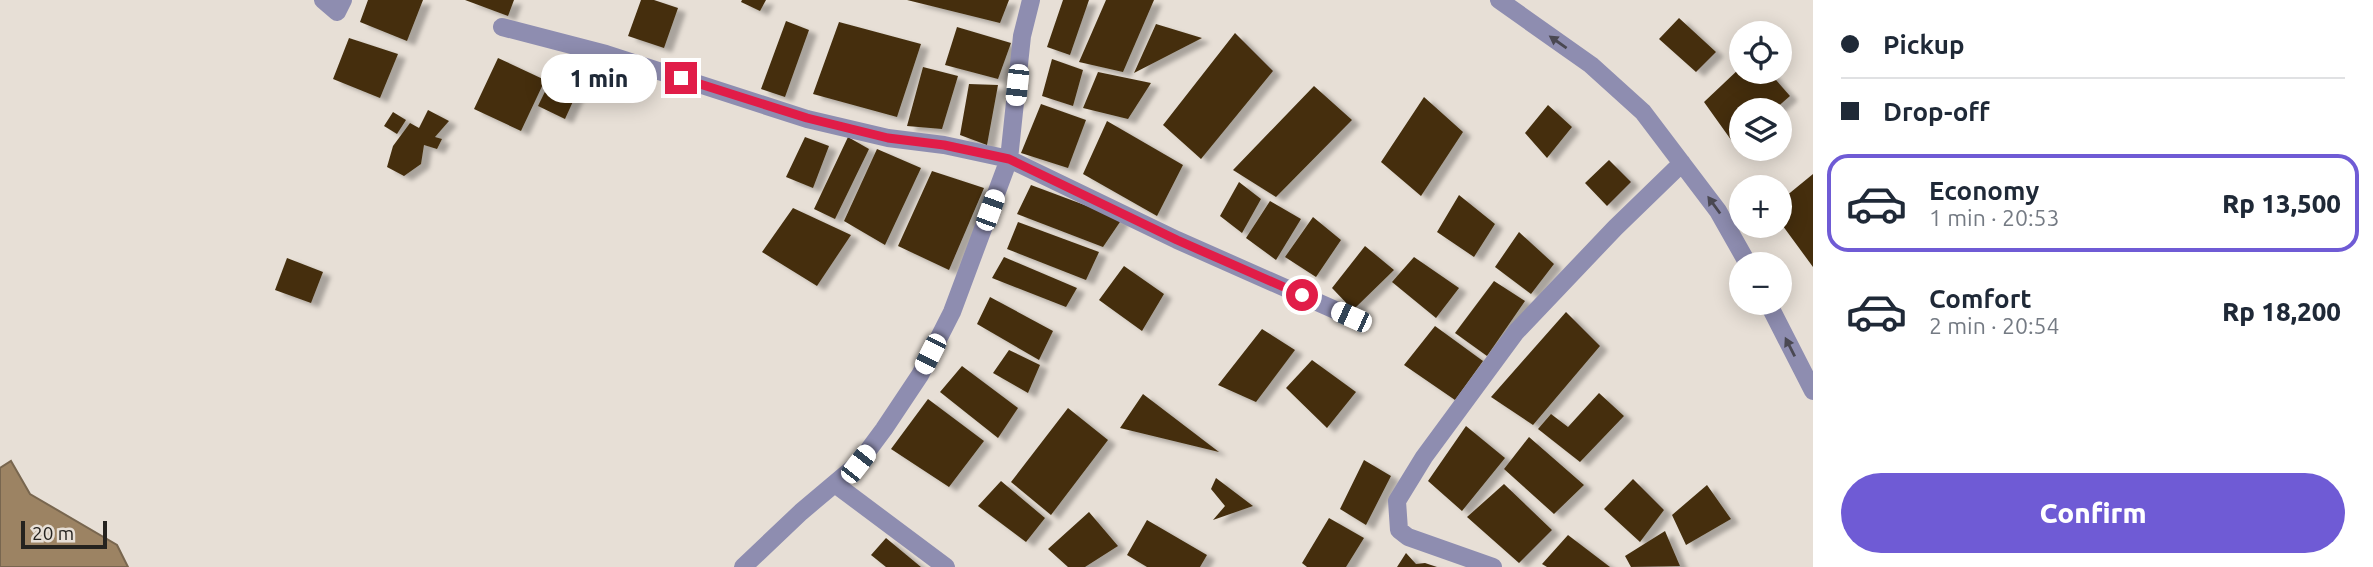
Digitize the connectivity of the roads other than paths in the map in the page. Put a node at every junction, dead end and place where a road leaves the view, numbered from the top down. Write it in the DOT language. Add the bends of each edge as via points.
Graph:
graph roads {
  1 [pos="323,0"];
  2 [pos="343,0"];
  3 [pos="1031,0"];
  4 [pos="1499,0"];
  5 [pos="502,27"];
  6 [pos="1009,159"];
  7 [pos="1682,163"];
  8 [pos="1741,252"];
  9 [pos="1774,315"];
  10 [pos="1351,317"];
  11 [pos="1813,391"];
  12 [pos="835,484"];
  13 [pos="743,567"];
  14 [pos="946,567"];
  15 [pos="1493,567"];
  1 -- 2 [label="street" via="337,12"];
  3 -- 6 [label="street" via="1022,36"];
  7 -- 4 [label="street, one-way" via="1643,112 1591,65"];
  5 -- 6 [label="street" via="606,54 807,118"];
  6 -- 10 [label="street"];
  6 -- 12 [label="street" via="952,312 919,375 858,464"];
  8 -- 7 [label="street, one-way"];
  7 -- 15 [label="street" via="1516,332 1397,501 1399,530 1408,537"];
  11 -- 9 [label="street, one-way"];
  12 -- 13 [label="street"];
  12 -- 14 [label="street"];
}
